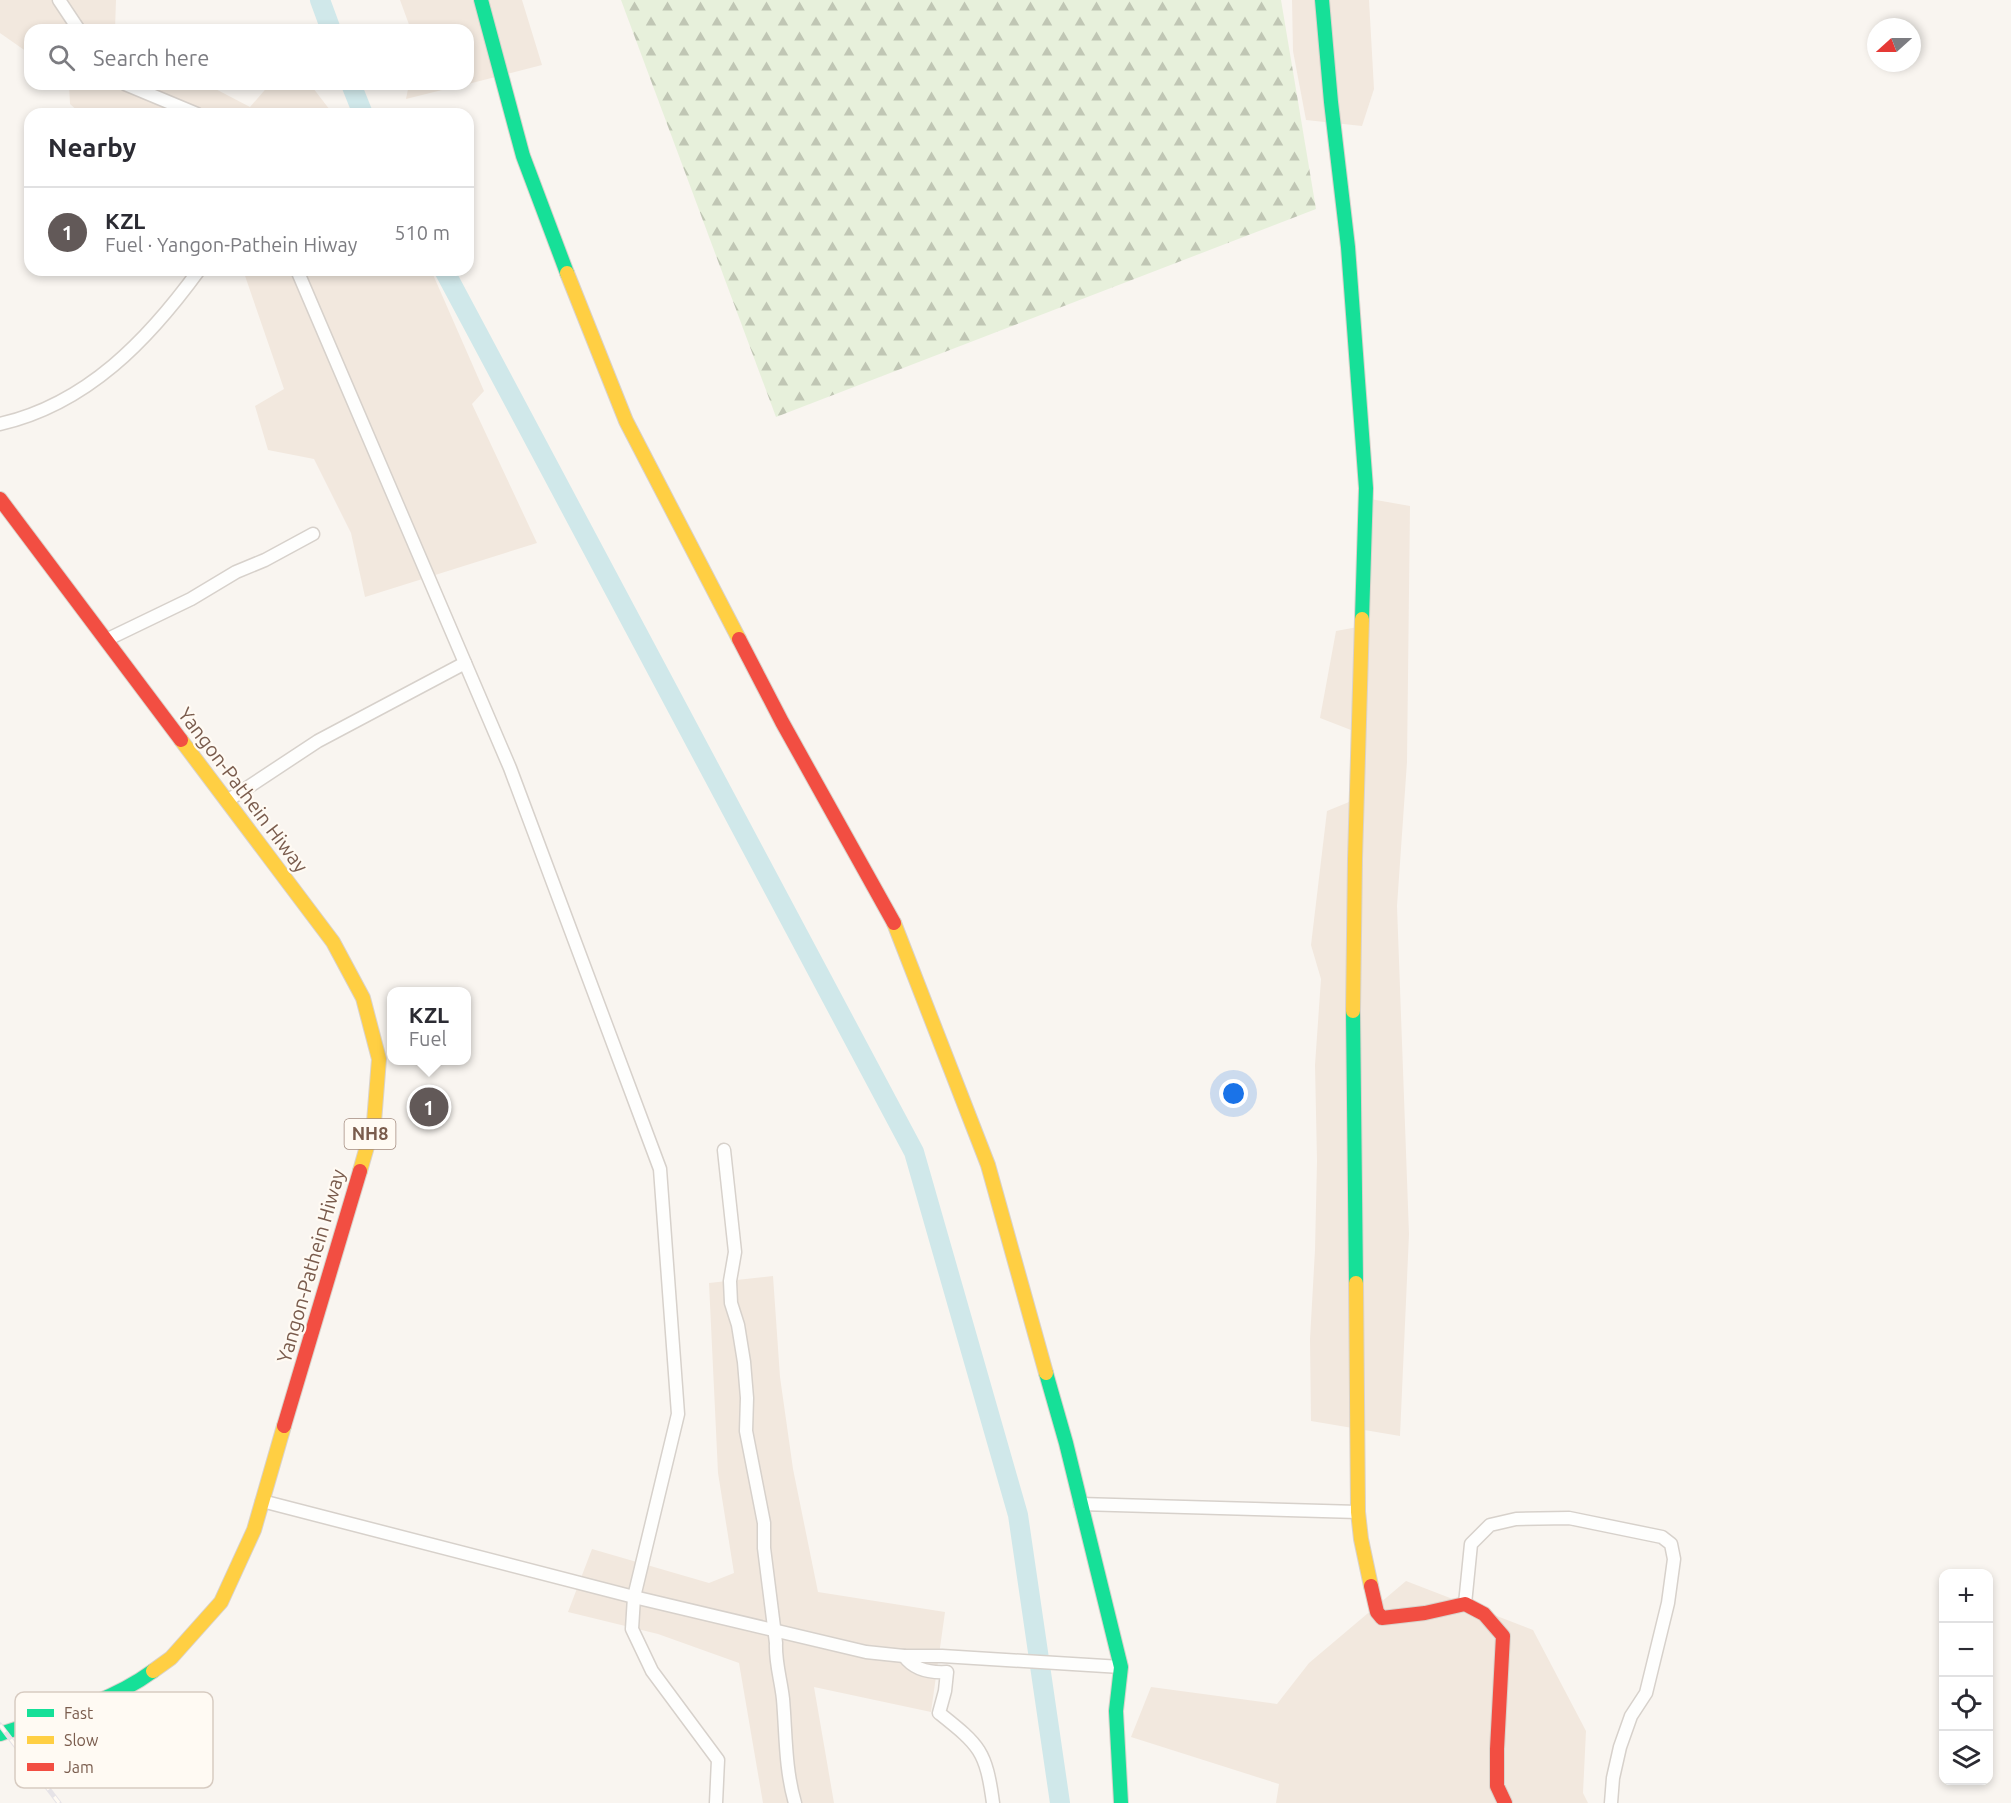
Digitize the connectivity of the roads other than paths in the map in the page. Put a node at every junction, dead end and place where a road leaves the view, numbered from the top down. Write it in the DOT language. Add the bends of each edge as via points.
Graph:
graph roads {
  1 [pos="58,0"];
  2 [pos="481,0"];
  3 [pos="1322,0"];
  4 [pos="75,24"];
  5 [pos="139,90"];
  6 [pos="183,108"];
  7 [pos="194,276"];
  8 [pos="300,276"];
  9 [pos="0,424"];
  10 [pos="0,499"];
  11 [pos="313,534"];
  12 [pos="106,640"];
  13 [pos="465,663"];
  14 [pos="227,801"];
  15 [pos="724,1150"];
  16 [pos="262,1501"];
  17 [pos="1080,1504"];
  18 [pos="1358,1512"];
  19 [pos="634,1597"];
  20 [pos="1465,1604"];
  21 [pos="774,1630"];
  22 [pos="904,1656"];
  23 [pos="1116,1667"];
  24 [pos="119,1692"];
  25 [pos="15,1729"];
  26 [pos="0,1734"];
  27 [pos="716,1803"];
  28 [pos="795,1803"];
  29 [pos="993,1803"];
  30 [pos="1121,1803"];
  31 [pos="1505,1803"];
  32 [pos="1611,1803"];
  1 -- 4 [label="street"];
  2 -- 17 [label="main road" via="524,156 626,421 895,926 988,1165"];
  3 -- 18 [label="main road" via="1348,247 1366,488 1354,870"];
  5 -- 6 [label="street"];
  7 -- 9 [label="street" via="155,327 96,380 37,412"];
  8 -- 13 [label="street"];
  10 -- 12 [label="main road, Yangon-Pathein Hiway / NH8"];
  11 -- 12 [label="street" via="236,572 191,600"];
  12 -- 14 [label="main road, Yangon-Pathein Hiway / NH8"];
  13 -- 14 [label="street" via="318,741"];
  13 -- 19 [label="street" via="510,768 660,1169 678,1414"];
  14 -- 16 [label="main road, Yangon-Pathein Hiway / NH8" via="333,942 363,998 379,1059 374,1122"];
  15 -- 21 [label="street" via="735,1252 731,1303 744,1362 746,1431 764,1523"];
  16 -- 19 [label="street"];
  16 -- 24 [label="main road, Yangon-Pathein Hiway / NH8" via="254,1530 221,1602 171,1658"];
  17 -- 18 [label="street"];
  17 -- 23 [label="main road"];
  18 -- 20 [label="main road" via="1377,1612 1382,1618"];
  19 -- 21 [label="street"];
  19 -- 27 [label="street" via="632,1629 652,1671 718,1760"];
  20 -- 31 [label="main road" via="1484,1614 1503,1636 1497,1786"];
  20 -- 32 [label="street" via="1471,1544 1490,1525 1516,1519 1569,1518 1662,1537 1671,1544 1674,1559 1668,1603 1646,1693 1631,1716 1620,1747"];
  21 -- 22 [label="street" via="866,1652"];
  21 -- 28 [label="street" via="787,1764"];
  22 -- 23 [label="street"];
  22 -- 29 [label="street" via="921,1670 947,1672 939,1713 972,1739 983,1755"];
  23 -- 30 [label="main road"];
  25 -- 26 [label="main road, Yangon-Pathein Hiway / NH8"];
}
